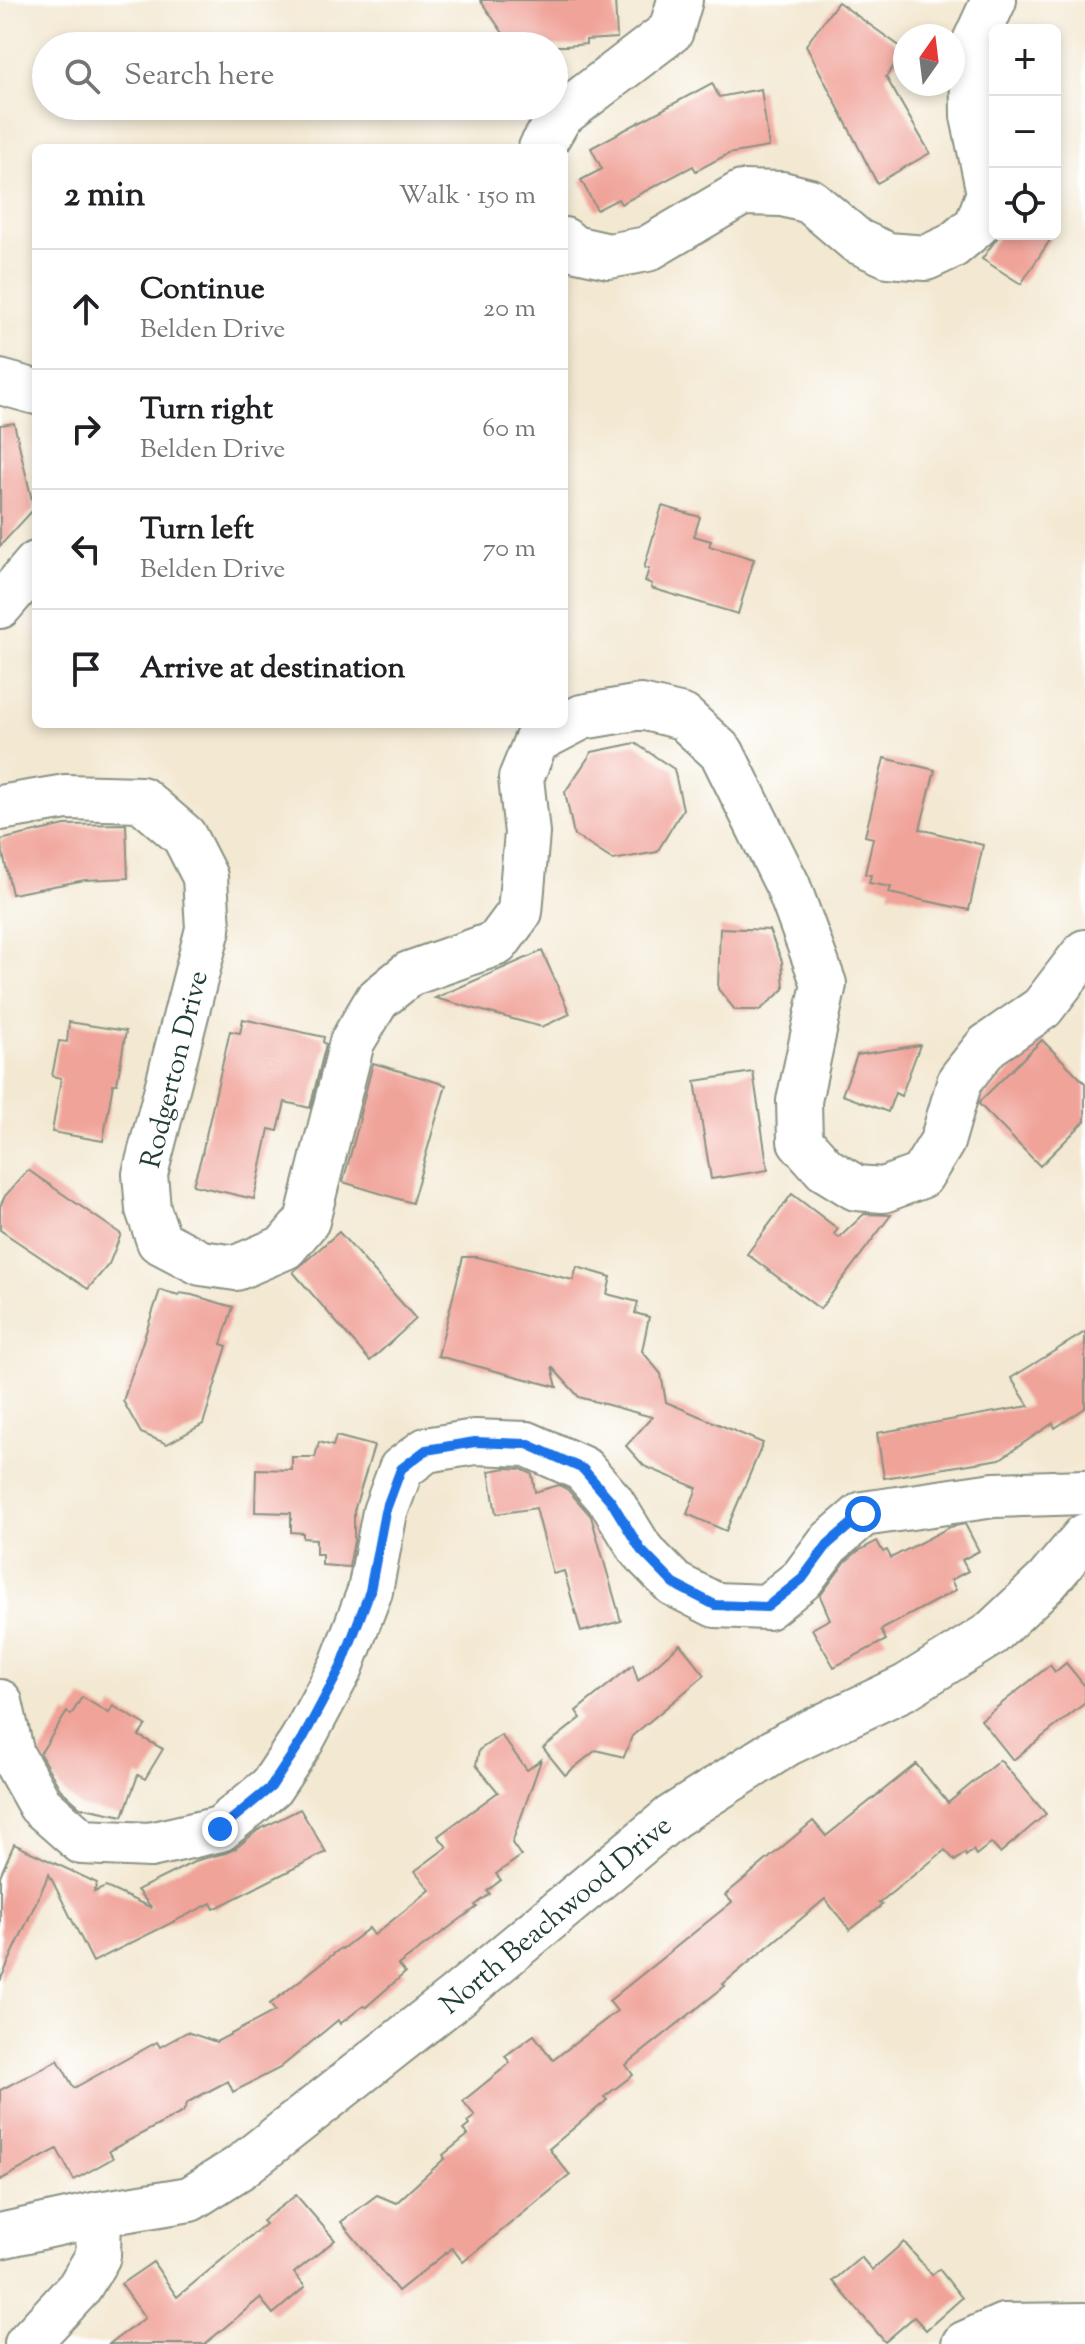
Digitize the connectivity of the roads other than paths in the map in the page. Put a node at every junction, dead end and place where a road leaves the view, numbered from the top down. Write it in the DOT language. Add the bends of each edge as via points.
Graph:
graph roads {
  1 [pos="680,0"];
  2 [pos="994,0"];
  3 [pos="568,110"];
  4 [pos="558,120"];
  5 [pos="543,144"];
  6 [pos="568,244"];
  7 [pos="0,382"];
  8 [pos="32,391"];
  9 [pos="32,569"];
  10 [pos="0,606"];
  11 [pos="568,724"];
  12 [pos="561,728"];
  13 [pos="0,808"];
  14 [pos="1085,952"];
  15 [pos="1085,1492"];
  16 [pos="1085,1536"];
  17 [pos="0,1702"];
  18 [pos="99,2214"];
  19 [pos="0,2236"];
  20 [pos="1085,2325"];
  21 [pos="27,2344"];
  22 [pos="964,2344"];
  1 -- 3 [label="street" via="671,31"];
  2 -- 6 [label="street" via="972,48 973,116 989,193 977,225 952,246 926,258 888,255 857,241 810,201 742,193 647,249 609,256"];
  4 -- 5 [label="street"];
  7 -- 8 [label="street"];
  9 -- 10 [label="street"];
  11 -- 14 [label="street, Rodgerton Drive" via="641,707 683,717 722,753 788,886 824,984 799,1101 800,1141 825,1169 856,1188 883,1190 921,1176 942,1142 960,1080 987,1046 1042,1008"];
  12 -- 13 [label="street, Rodgerton Drive" via="536,741 521,778 527,833 520,912 497,943 409,974 377,1000 352,1042 307,1221 285,1247 236,1268 201,1263 159,1241 148,1209 145,1174 208,929 205,877 184,836 141,799 66,797"];
  15 -- 17 [label="street" via="994,1495 863,1514 828,1544 802,1579 767,1607 715,1605 674,1584 641,1550 611,1501 583,1469 527,1444 475,1442 426,1450 401,1469 385,1512 370,1591 341,1667 271,1787 220,1829 150,1845 82,1842 40,1805 12,1755"];
  16 -- 18 [label="street, North Beachwood Drive" via="991,1634 906,1687 788,1743 672,1817 239,2168 190,2199"];
  18 -- 19 [label="street, North Beachwood Drive"];
  18 -- 21 [label="street" via="98,2256 79,2288"];
  20 -- 22 [label="street" via="1004,2326"];
}
